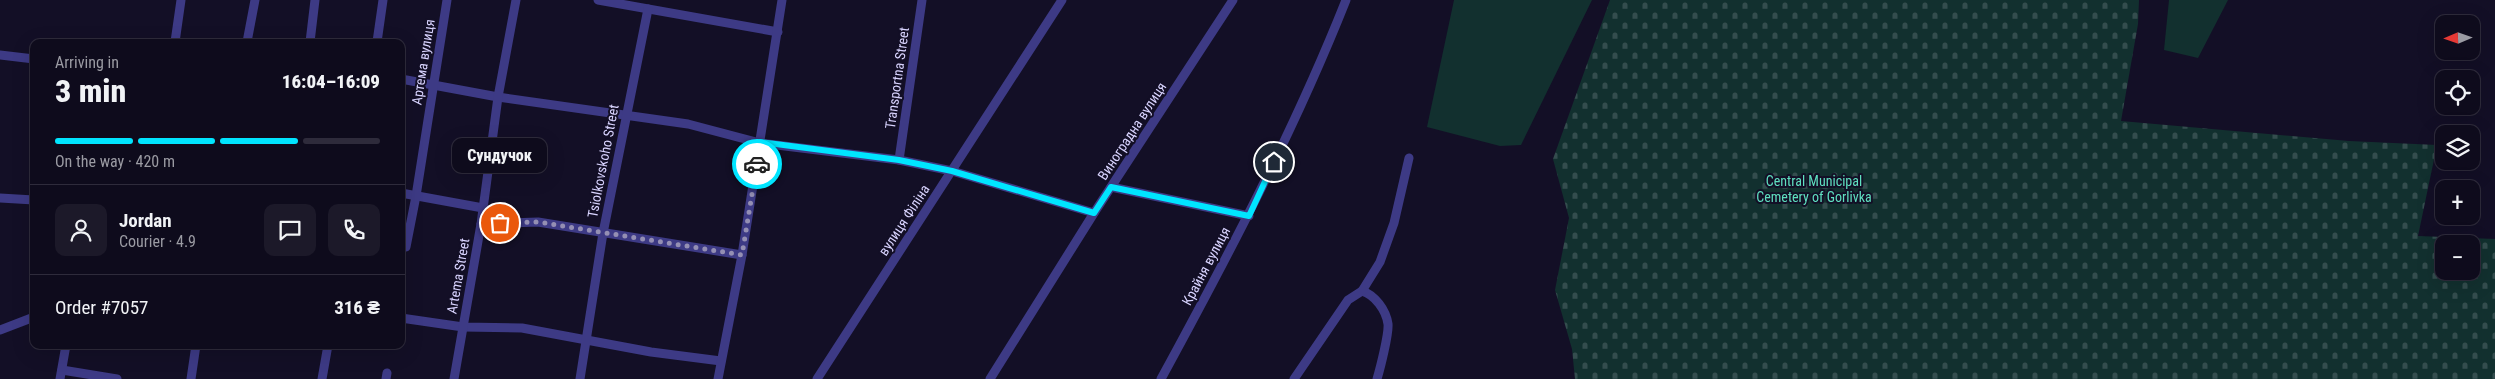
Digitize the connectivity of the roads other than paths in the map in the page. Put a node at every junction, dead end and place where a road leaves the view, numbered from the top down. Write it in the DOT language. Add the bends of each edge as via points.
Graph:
graph roads {
  1 [pos="181,0"];
  2 [pos="255,0"];
  3 [pos="315,0"];
  4 [pos="383,0"];
  5 [pos="447,0"];
  6 [pos="516,0"];
  7 [pos="598,0"];
  8 [pos="782,0"];
  9 [pos="922,0"];
  10 [pos="1062,0"];
  11 [pos="1233,0"];
  12 [pos="1346,0"];
  13 [pos="648,9"];
  14 [pos="778,32"];
  15 [pos="175,39"];
  16 [pos="248,39"];
  17 [pos="310,39"];
  18 [pos="377,39"];
  19 [pos="0,56"];
  20 [pos="30,59"];
  21 [pos="405,80"];
  22 [pos="432,86"];
  23 [pos="498,97"];
  24 [pos="626,115"];
  25 [pos="760,142"];
  26 [pos="1409,158"];
  27 [pos="899,160"];
  28 [pos="952,171"];
  29 [pos="1111,187"];
  30 [pos="405,194"];
  31 [pos="416,196"];
  32 [pos="0,198"];
  33 [pos="30,200"];
  34 [pos="483,208"];
  35 [pos="1094,213"];
  36 [pos="1249,216"];
  37 [pos="481,224"];
  38 [pos="603,233"];
  39 [pos="406,247"];
  40 [pos="742,255"];
  41 [pos="1362,291"];
  42 [pos="30,318"];
  43 [pos="405,319"];
  44 [pos="463,327"];
  45 [pos="0,330"];
  46 [pos="587,339"];
  47 [pos="65,349"];
  48 [pos="195,349"];
  49 [pos="327,349"];
  50 [pos="721,361"];
  51 [pos="61,374"];
  52 [pos="116,379"];
  53 [pos="191,379"];
  54 [pos="322,379"];
  55 [pos="454,379"];
  56 [pos="580,379"];
  57 [pos="718,379"];
  58 [pos="817,379"];
  59 [pos="990,379"];
  60 [pos="1161,379"];
  61 [pos="1294,379"];
  62 [pos="1377,379"];
  1 -- 15 [label="street"];
  2 -- 16 [label="street"];
  3 -- 17 [label="street"];
  4 -- 18 [label="street"];
  5 -- 22 [label="street, Артема вулиця"];
  6 -- 23 [label="street, Artema Street"];
  7 -- 13 [label="street"];
  8 -- 14 [label="street"];
  9 -- 27 [label="street, Transportna Street"];
  10 -- 28 [label="street, вулиця Філіна"];
  11 -- 29 [label="street, Виноградна вулиця"];
  12 -- 36 [label="street, Крайня вулиця"];
  13 -- 14 [label="street"];
  13 -- 24 [label="street, Tsiolkovskoho Street"];
  14 -- 25 [label="street"];
  19 -- 20 [label="street"];
  21 -- 22 [label="street"];
  22 -- 23 [label="street"];
  22 -- 31 [label="street, Артема вулиця"];
  23 -- 24 [label="street"];
  23 -- 34 [label="street, Artema Street"];
  24 -- 25 [label="street" via="688,124"];
  24 -- 38 [label="street, Tsiolkovskoho Street"];
  25 -- 27 [label="street"];
  25 -- 40 [label="street"];
  26 -- 41 [label="street" via="1386,247"];
  27 -- 28 [label="street"];
  28 -- 35 [label="street"];
  28 -- 58 [label="street, вулиця Філіна"];
  29 -- 35 [label="street, Виноградна вулиця"];
  29 -- 36 [label="street"];
  30 -- 31 [label="street"];
  31 -- 34 [label="street"];
  31 -- 39 [label="street, Артема вулиця"];
  32 -- 33 [label="street"];
  34 -- 37 [label="street, Artema Street"];
  35 -- 59 [label="street, Виноградна вулиця"];
  36 -- 60 [label="street, Крайня вулиця"];
  37 -- 38 [label="street" via="538,222"];
  37 -- 44 [label="street, Artema Street"];
  38 -- 40 [label="street"];
  38 -- 46 [label="street, Tsiolkovskoho Street"];
  40 -- 50 [label="street"];
  41 -- 61 [label="street" via="1348,300"];
  41 -- 62 [label="street" via="1371,294 1379,303 1388,324"];
  42 -- 45 [label="street"];
  43 -- 44 [label="street"];
  44 -- 46 [label="street" via="522,328"];
  44 -- 55 [label="street, Artema Street"];
  46 -- 50 [label="street"];
  46 -- 56 [label="street, Tsiolkovskoho Street"];
  47 -- 51 [label="street"];
  48 -- 53 [label="street"];
  49 -- 54 [label="street"];
  50 -- 57 [label="street"];
  51 -- 52 [label="street"];
}
